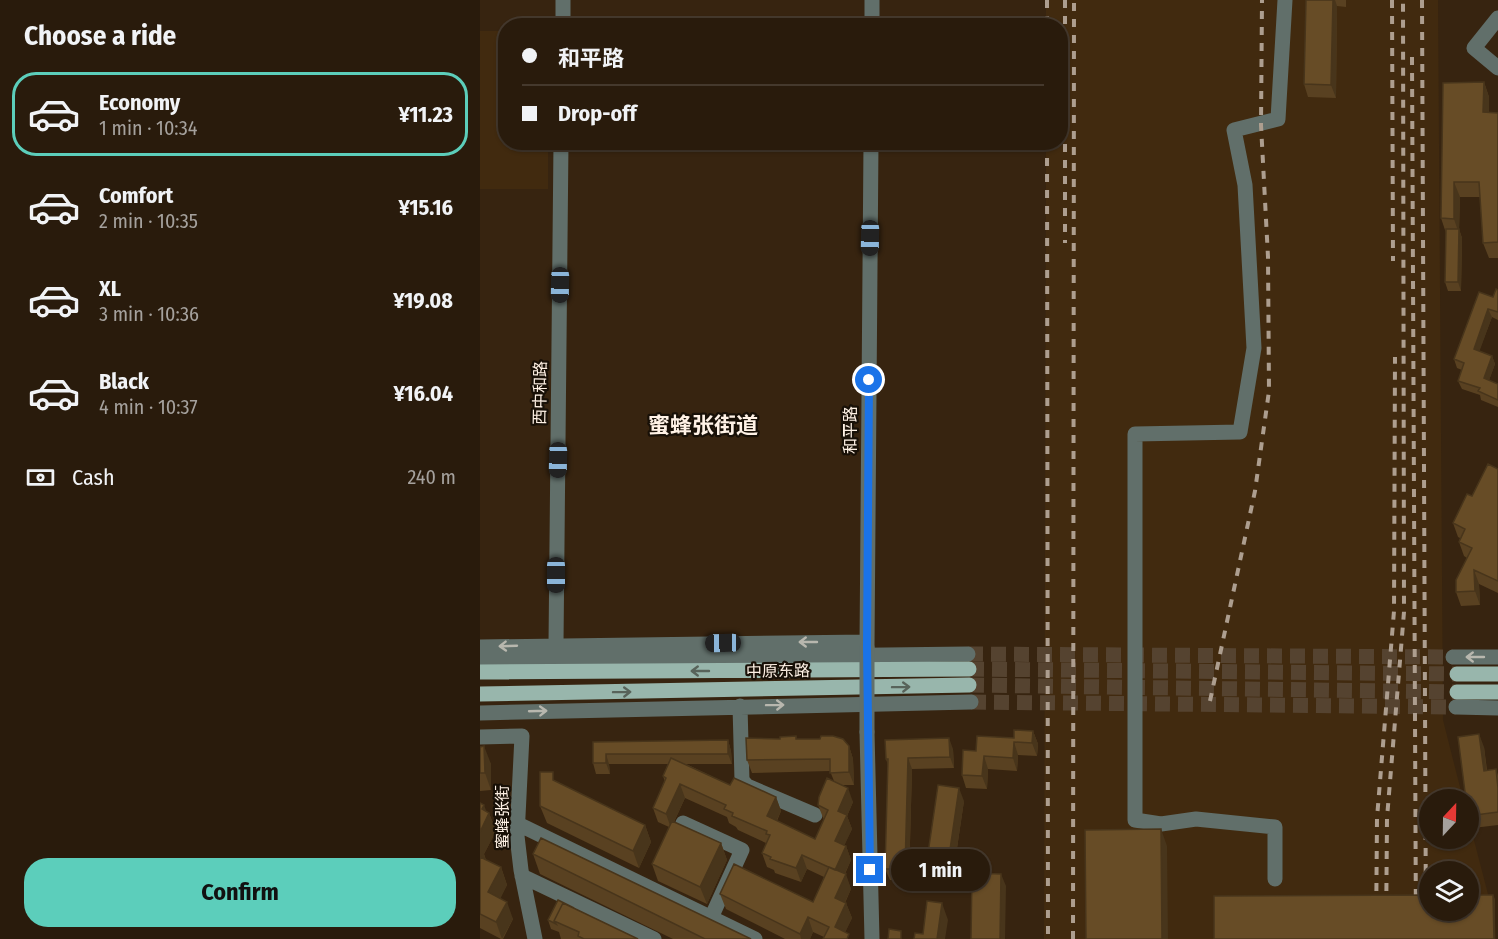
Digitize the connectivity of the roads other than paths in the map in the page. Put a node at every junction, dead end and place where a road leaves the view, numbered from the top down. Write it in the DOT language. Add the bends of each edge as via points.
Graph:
graph roads {
  1 [pos="563,0"];
  2 [pos="872,0"];
  3 [pos="1285,0"];
  4 [pos="563,18"];
  5 [pos="872,18"];
  6 [pos="1498,18"];
  7 [pos="1498,68"];
  8 [pos="561,150"];
  9 [pos="871,150"];
  10 [pos="867,644"];
  11 [pos="556,645"];
  12 [pos="480,647"];
  13 [pos="1453,657"];
  14 [pos="1498,657"];
  15 [pos="480,660"];
  16 [pos="968,661"];
  17 [pos="480,672"];
  18 [pos="1457,674"];
  19 [pos="1498,674"];
  20 [pos="969,685"];
  21 [pos="1498,692"];
  22 [pos="480,694"];
  23 [pos="1457,700"];
  24 [pos="970,702"];
  25 [pos="740,706"];
  26 [pos="1498,708"];
  27 [pos="480,713"];
  28 [pos="480,737"];
  29 [pos="815,815"];
  30 [pos="683,823"];
  31 [pos="518,824"];
  32 [pos="522,876"];
  33 [pos="1275,879"];
  34 [pos="711,918"];
  35 [pos="535,939"];
  36 [pos="654,939"];
  37 [pos="755,939"];
  38 [pos="872,939"];
  1 -- 4 [label="street"];
  2 -- 5 [label="street"];
  3 -- 33 [label="street" via="1278,119 1234,130 1245,185 1254,348 1240,432 1135,434 1135,820 1161,824 1196,819 1275,827"];
  6 -- 7 [label="street" via="1474,48"];
  8 -- 11 [label="street, 西中和路"];
  9 -- 10 [label="street, 和平路"];
  10 -- 11 [label="street, one-way"];
  10 -- 38 [label="street, 和平路, bridge"];
  11 -- 12 [label="street, one-way"];
  14 -- 13 [label="street, one-way"];
  15 -- 16 [label="street"];
  16 -- 17 [label="main road, 中原东路, one-way"];
  18 -- 19 [label="main road"];
  22 -- 20 [label="main road, 中原东路, one-way"];
  21 -- 23 [label="main road"];
  23 -- 26 [label="street"];
  25 -- 24 [label="street, one-way"];
  27 -- 25 [label="street, one-way"];
  25 -- 29 [label="street" via="742,780 747,786"];
  28 -- 31 [label="street, 蜜蜂张街" via="522,736"];
  30 -- 34 [label="street" via="742,850 740,868"];
  31 -- 32 [label="street, 蜜蜂张街"];
  31 -- 34 [label="street"];
  32 -- 35 [label="street, 蜜蜂张街"];
  32 -- 36 [label="street"];
  34 -- 37 [label="street"];
}
